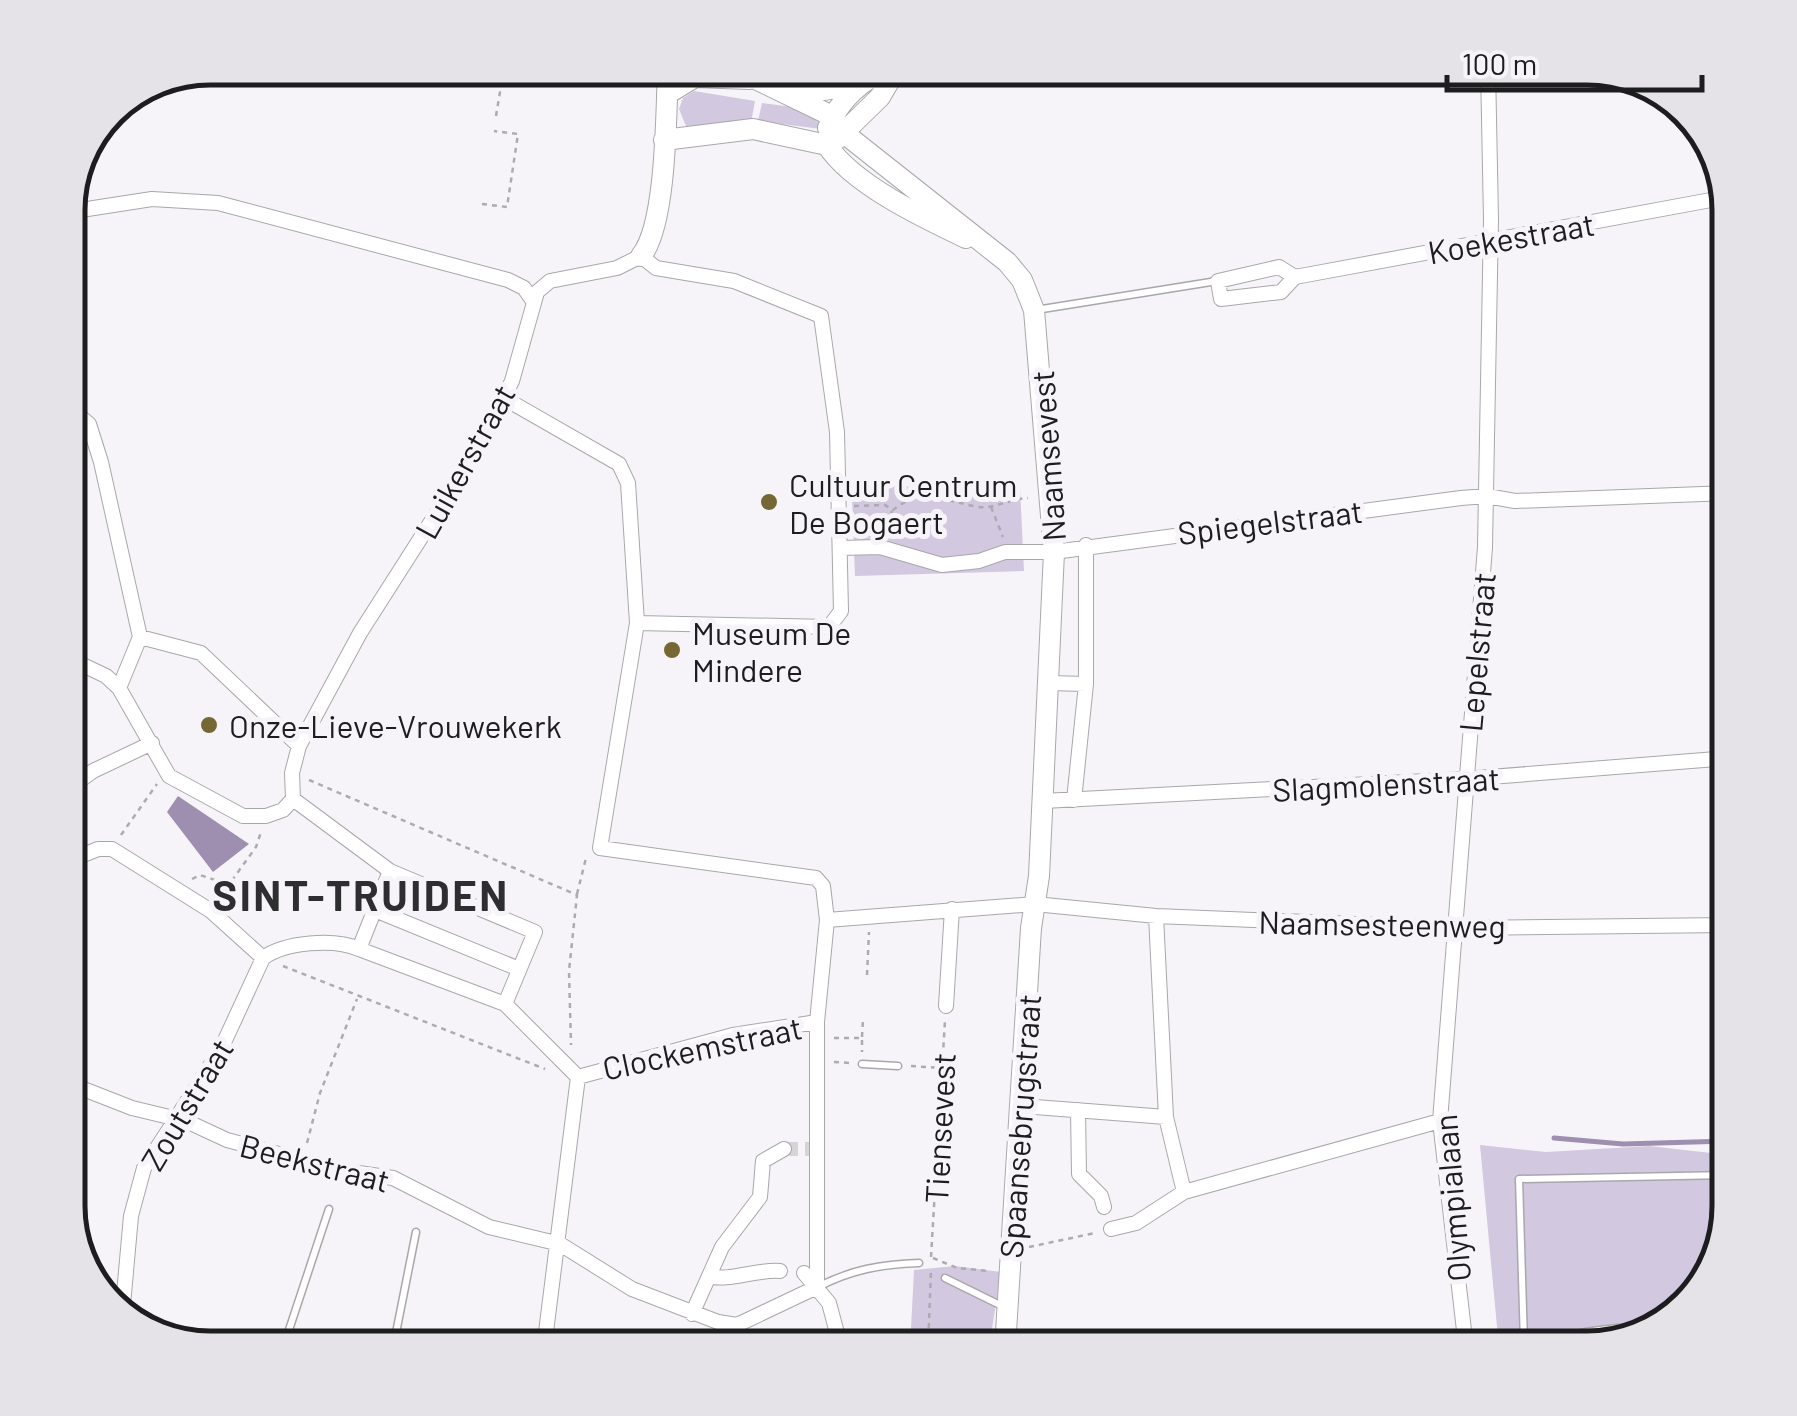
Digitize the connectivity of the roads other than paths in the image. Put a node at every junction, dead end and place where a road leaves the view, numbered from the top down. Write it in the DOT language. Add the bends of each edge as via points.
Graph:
graph roads {
  1 [pos="668,85"];
  2 [pos="769,85"];
  3 [pos="850,85"];
  4 [pos="869,85"];
  5 [pos="880,85"];
  6 [pos="1488,85"];
  7 [pos="790,95"];
  8 [pos="835,132"];
  9 [pos="664,140"];
  10 [pos="1711,200"];
  11 [pos="85,209"];
  12 [pos="1490,240"];
  13 [pos="641,256"];
  14 [pos="1295,277"];
  15 [pos="1218,281"];
  16 [pos="533,302"];
  17 [pos="1034,310"];
  18 [pos="502,397"];
  19 [pos="85,420"];
  20 [pos="1712,494"];
  21 [pos="1487,496"];
  22 [pos="1086,546"];
  23 [pos="840,548"];
  24 [pos="1054,552"];
  25 [pos="636,623"];
  26 [pos="140,637"];
  27 [pos="85,666"];
  28 [pos="1048,684"];
  29 [pos="1086,684"];
  30 [pos="119,688"];
  31 [pos="152,742"];
  32 [pos="299,746"];
  33 [pos="1712,759"];
  34 [pos="85,777"];
  35 [pos="1465,779"];
  36 [pos="293,799"];
  37 [pos="1074,800"];
  38 [pos="1043,802"];
  39 [pos="85,855"];
  40 [pos="390,871"];
  41 [pos="1035,904"];
  42 [pos="952,908"];
  43 [pos="374,910"];
  44 [pos="1156,916"];
  45 [pos="827,920"];
  46 [pos="1712,925"];
  47 [pos="1455,928"];
  48 [pos="358,949"];
  49 [pos="263,958"];
  50 [pos="519,969"];
  51 [pos="505,1004"];
  52 [pos="946,1006"];
  53 [pos="817,1030"];
  54 [pos="862,1064"];
  55 [pos="898,1066"];
  56 [pos="578,1077"];
  57 [pos="85,1088"];
  58 [pos="1022,1106"];
  59 [pos="1078,1110"];
  60 [pos="1166,1117"];
  61 [pos="173,1118"];
  62 [pos="1440,1121"];
  63 [pos="784,1149"];
  64 [pos="1712,1174"];
  65 [pos="1184,1192"];
  66 [pos="1104,1208"];
  67 [pos="329,1209"];
  68 [pos="1111,1228"];
  69 [pos="416,1232"];
  70 [pos="560,1244"];
  71 [pos="919,1263"];
  72 [pos="780,1271"];
  73 [pos="804,1274"];
  74 [pos="709,1276"];
  75 [pos="945,1278"];
  76 [pos="816,1288"];
  77 [pos="124,1297"];
  78 [pos="1008,1309"];
  79 [pos="692,1314"];
  80 [pos="289,1331"];
  81 [pos="396,1331"];
  82 [pos="547,1331"];
  83 [pos="836,1331"];
  84 [pos="1006,1331"];
  85 [pos="1464,1331"];
  86 [pos="1524,1331"];
  1 -- 9 [label="street"];
  2 -- 7 [label="street, Naamsevest"];
  3 -- 7 [label="street"];
  4 -- 8 [label="street"];
  5 -- 8 [label="street" via="880,97"];
  6 -- 12 [label="street, Lepelstraat"];
  7 -- 8 [label="street, Naamsevest"];
  8 -- 9 [label="street" via="753,129"];
  8 -- 17 [label="street, Naamsevest" via="840,165 986,247 1022,280"];
  9 -- 13 [label="street" via="654,225"];
  10 -- 12 [label="street, Koekestraat"];
  11 -- 16 [label="street" via="152,199 218,203 508,280"];
  12 -- 14 [label="street, Koekestraat"];
  12 -- 21 [label="street, Lepelstraat"];
  13 -- 16 [label="street" via="617,268 550,281"];
  13 -- 23 [label="street" via="656,268 734,281 820,316"];
  14 -- 15 [label="street, Koekestraat" via="1280,267"];
  14 -- 15 [label="street, Koekestraat" via="1281,292 1234,300 1221,299"];
  15 -- 17 [label="lane, Koekestraat"];
  16 -- 18 [label="street, Luikerstraat"];
  17 -- 24 [label="street, Naamsevest"];
  18 -- 25 [label="street" via="619,464 628,483"];
  18 -- 32 [label="street, Luikerstraat" via="482,442 360,634"];
  19 -- 26 [label="street" via="112,502"];
  20 -- 21 [label="street" via="1514,501"];
  21 -- 22 [label="street, Spiegelstraat"];
  21 -- 35 [label="street, Lepelstraat"];
  22 -- 24 [label="street, Spiegelstraat"];
  22 -- 29 [label="street, Naamsevest"];
  23 -- 24 [label="street, Spiegelstraat" via="876,547 942,565"];
  23 -- 25 [label="street" via="842,611 829,627"];
  24 -- 28 [label="street, Naamsevest"];
  25 -- 45 [label="street, Clockemstraat" via="600,848 816,878"];
  26 -- 30 [label="street"];
  26 -- 32 [label="street" via="201,653"];
  27 -- 30 [label="street"];
  28 -- 29 [label="street"];
  28 -- 38 [label="street, Naamsevest"];
  29 -- 37 [label="street, Naamsevest"];
  30 -- 31 [label="street"];
  31 -- 34 [label="street"];
  31 -- 36 [label="street" via="169,776 243,816 266,816"];
  32 -- 36 [label="street, Luikerstraat"];
  33 -- 35 [label="street, Slagmolenstraat"];
  35 -- 37 [label="street, Slagmolenstraat"];
  35 -- 47 [label="street, Lepelstraat"];
  36 -- 40 [label="street"];
  37 -- 38 [label="street, Slagmolenstraat"];
  38 -- 41 [label="street, Naamsevest"];
  39 -- 49 [label="street" via="112,849 211,911"];
  40 -- 43 [label="street"];
  40 -- 50 [label="street" via="534,932"];
  41 -- 42 [label="street"];
  41 -- 44 [label="street, Naamsesteenweg"];
  41 -- 58 [label="street, Spaansebrugstraat"];
  42 -- 45 [label="street"];
  42 -- 52 [label="street, Tiensevest"];
  43 -- 48 [label="street"];
  43 -- 50 [label="street"];
  44 -- 47 [label="street, Naamsesteenweg"];
  44 -- 60 [label="street"];
  45 -- 53 [label="street, Clockemstraat"];
  46 -- 47 [label="street, Naamsesteenweg"];
  47 -- 62 [label="street, Olympialaan"];
  48 -- 49 [label="street" via="344,942 274,950"];
  48 -- 51 [label="street"];
  49 -- 61 [label="street, Zoutstraat" via="221,1048"];
  50 -- 51 [label="street"];
  51 -- 56 [label="street"];
  53 -- 56 [label="street, Clockemstraat" via="733,1035"];
  53 -- 76 [label="street"];
  54 -- 55 [label="lane"];
  56 -- 70 [label="street"];
  57 -- 61 [label="street, Beekstraat"];
  58 -- 59 [label="street"];
  58 -- 78 [label="street, Spaansebrugstraat"];
  59 -- 60 [label="street"];
  59 -- 66 [label="street" via="1079,1174"];
  60 -- 65 [label="street"];
  61 -- 70 [label="street, Beekstraat" via="337,1174 393,1178 489,1228"];
  61 -- 77 [label="street, Zoutstraat" via="144,1168 131,1216"];
  62 -- 65 [label="street"];
  62 -- 85 [label="street, Olympialaan"];
  63 -- 74 [label="street" via="763,1161 760,1197"];
  64 -- 86 [label="lane" via="1518,1179"];
  65 -- 68 [label="street" via="1136,1223"];
  67 -- 80 [label="lane"];
  69 -- 81 [label="lane"];
  70 -- 79 [label="street, Beekstraat" via="632,1289"];
  70 -- 82 [label="street"];
  71 -- 76 [label="lane" via="885,1264"];
  72 -- 74 [label="street"];
  73 -- 76 [label="street"];
  74 -- 79 [label="street"];
  75 -- 78 [label="lane"];
  76 -- 79 [label="street, Beekstraat" via="737,1324"];
  76 -- 83 [label="street" via="829,1303"];
  78 -- 84 [label="street, Spaansebrugstraat"];
}
